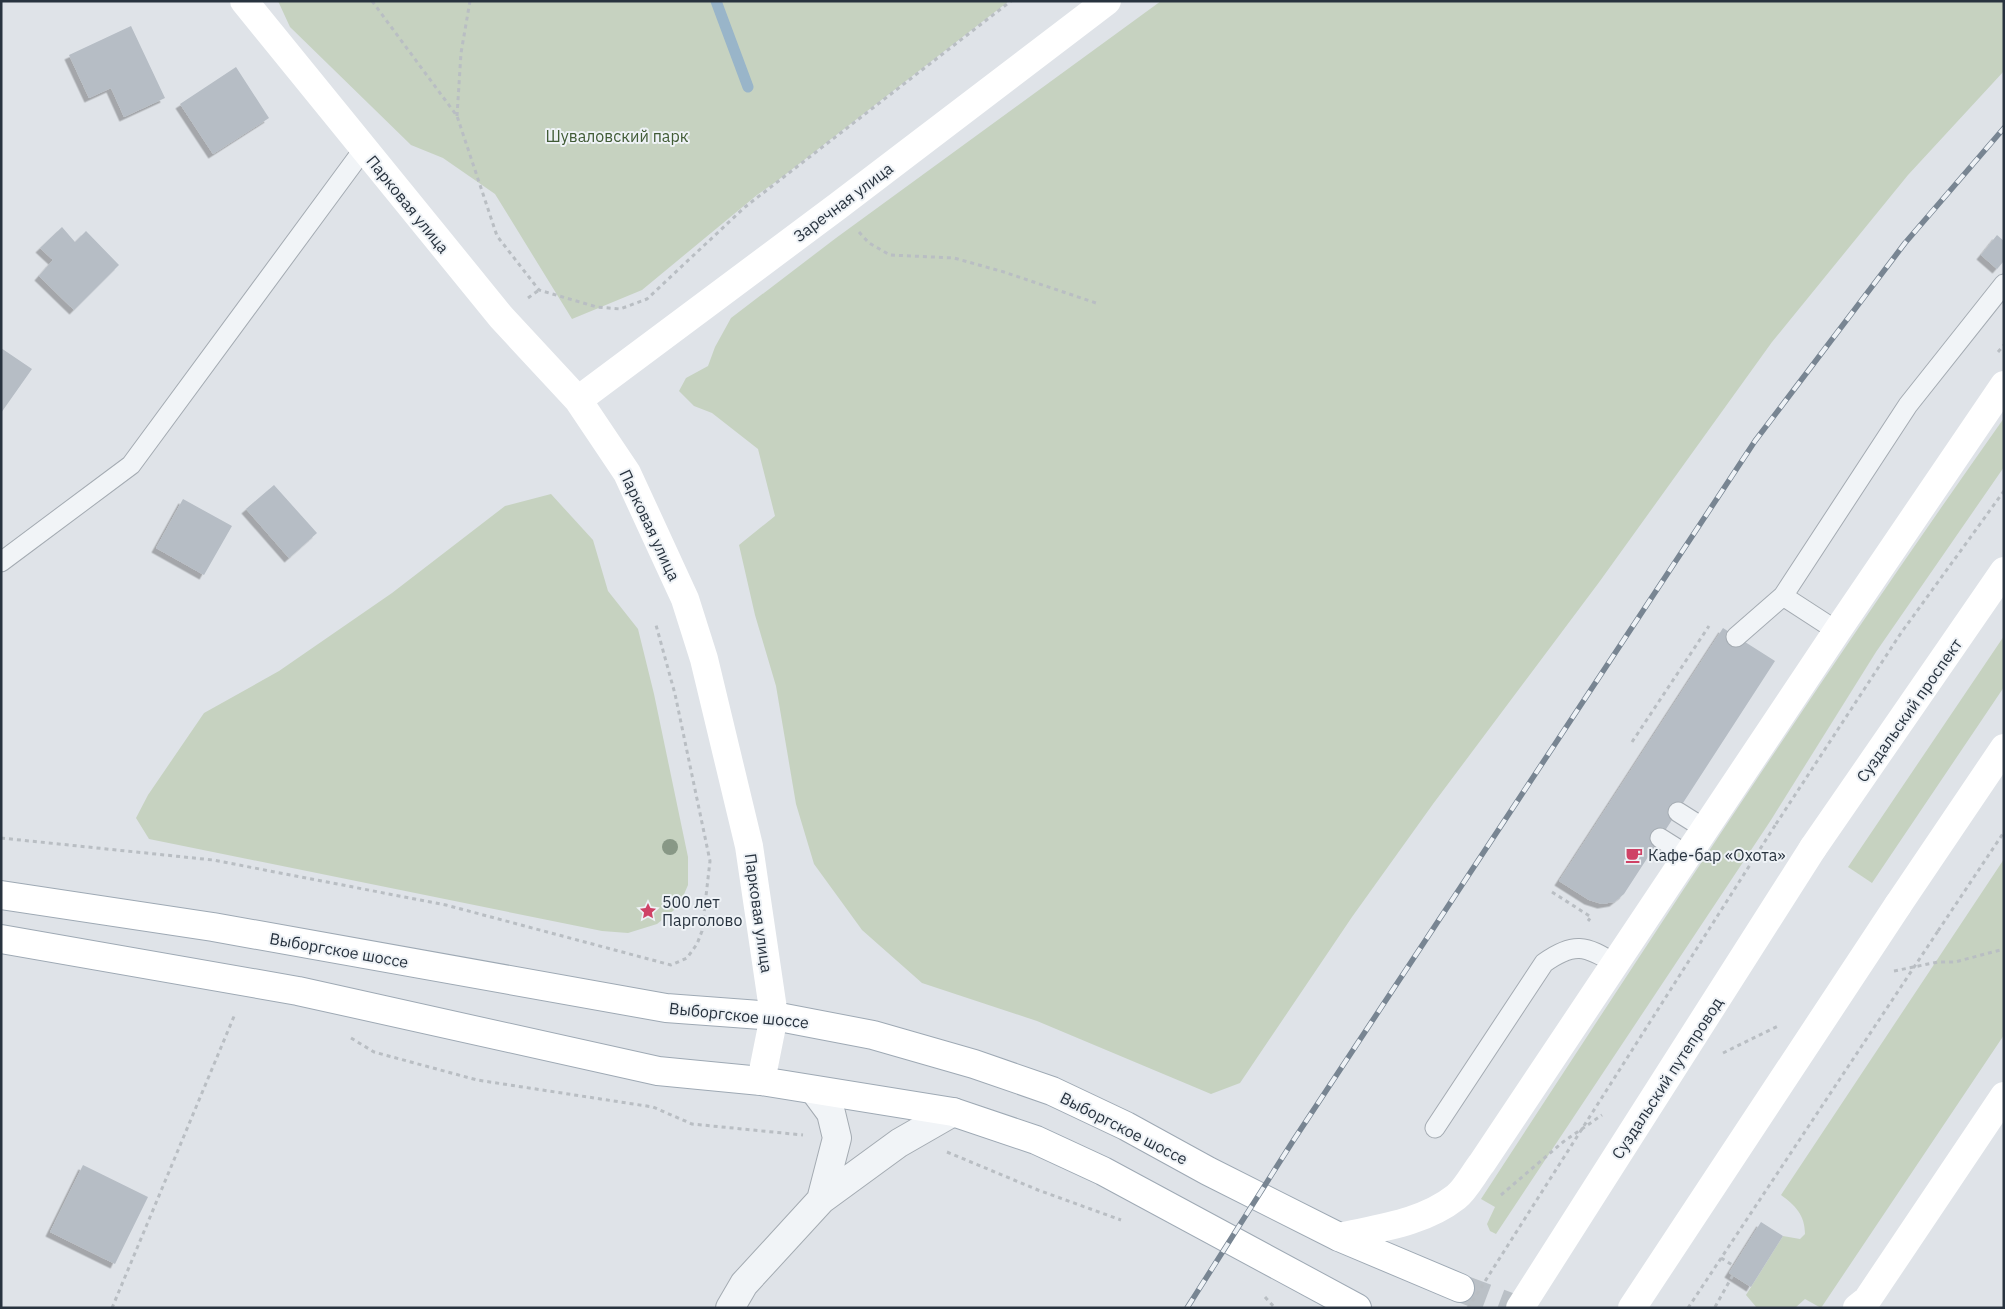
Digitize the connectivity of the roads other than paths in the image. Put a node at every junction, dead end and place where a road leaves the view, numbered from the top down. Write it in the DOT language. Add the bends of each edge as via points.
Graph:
graph roads {
  1 [pos="244,1"];
  2 [pos="1107,1"];
  3 [pos="363,150"];
  4 [pos="2004,284"];
  5 [pos="2004,384"];
  6 [pos="578,400"];
  7 [pos="1,562"];
  8 [pos="2004,571"];
  9 [pos="1783,596"];
  10 [pos="1837,631"];
  11 [pos="1736,636"];
  12 [pos="2004,748"];
  13 [pos="1678,812"];
  14 [pos="1705,828"];
  15 [pos="1660,838"];
  16 [pos="1813,848"];
  17 [pos="1687,855"];
  18 [pos="1,895"];
  19 [pos="1,939"];
  20 [pos="1615,964"];
  21 [pos="774,1016"];
  22 [pos="761,1081"];
  23 [pos="814,1090"];
  24 [pos="2004,1096"];
  25 [pos="953,1112"];
  26 [pos="1435,1128"];
  27 [pos="821,1200"];
  28 [pos="1339,1236"];
  29 [pos="1313,1285"];
  30 [pos="1464,1298"];
  31 [pos="1863,1305"];
  32 [pos="730,1308"];
  33 [pos="1327,1308"];
  34 [pos="1358,1308"];
  35 [pos="1520,1308"];
  36 [pos="1632,1308"];
  1 -- 3 [label="main road, Парковая улица"];
  2 -- 6 [label="main road, Заречная улица"];
  3 -- 6 [label="main road, Парковая улица" via="501,317"];
  3 -- 7 [label="lane" via="130,465"];
  4 -- 9 [label="lane" via="1908,405"];
  5 -- 10 [label="main road"];
  6 -- 21 [label="main road, Парковая улица" via="628,472 685,599 704,659 749,846"];
  8 -- 16 [label="main road, Суздальский проспект"];
  9 -- 10 [label="lane"];
  9 -- 11 [label="lane"];
  10 -- 14 [label="main road"];
  12 -- 36 [label="main road, bridge"];
  13 -- 14 [label="lane"];
  14 -- 17 [label="main road"];
  15 -- 17 [label="lane"];
  16 -- 35 [label="main road, Суздальский путепровод, bridge"];
  17 -- 20 [label="main road"];
  18 -- 21 [label="main road, Выборгское шоссе" via="213,927 666,1008"];
  19 -- 22 [label="main road" via="298,991 658,1070"];
  20 -- 26 [label="lane" via="1594,950 1578,948 1559,952 1544,963"];
  20 -- 28 [label="main road" via="1458,1196 1432,1213"];
  21 -- 22 [label="main road, Парковая улица"];
  21 -- 28 [label="main road, Выборгское шоссе" via="873,1035 1052,1091"];
  22 -- 23 [label="main road"];
  23 -- 25 [label="main road"];
  23 -- 27 [label="street" via="831,1113 837,1138"];
  24 -- 31 [label="main road"];
  25 -- 27 [label="street" via="899,1143"];
  25 -- 29 [label="main road" via="1036,1140 1103,1171"];
  27 -- 32 [label="street" via="744,1284"];
  28 -- 30 [label="main road, Выборгское шоссе"];
  29 -- 33 [label="main road"];
  29 -- 34 [label="main road"];
}
